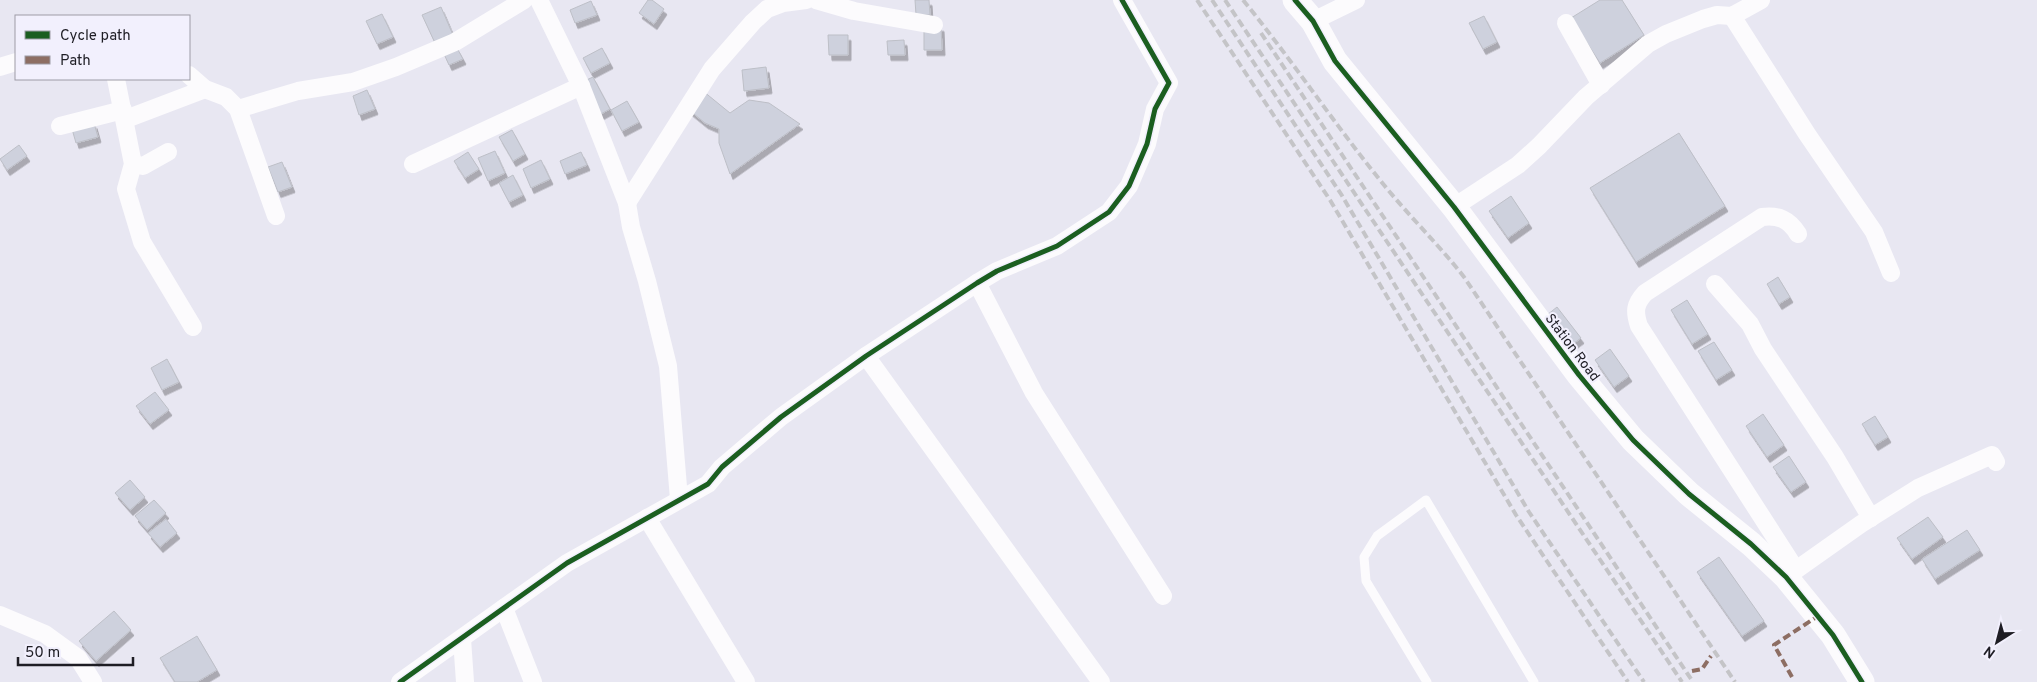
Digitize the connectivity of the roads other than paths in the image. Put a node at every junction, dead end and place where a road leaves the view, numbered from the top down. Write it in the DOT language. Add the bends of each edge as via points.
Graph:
graph roads {
  1 [pos="524,0"];
  2 [pos="539,0"];
  3 [pos="806,0"];
  4 [pos="816,0"];
  5 [pos="1122,0"];
  6 [pos="1295,0"];
  7 [pos="1356,0"];
  8 [pos="1761,0"];
  9 [pos="1732,16"];
  10 [pos="1313,21"];
  11 [pos="1566,23"];
  12 [pos="934,26"];
  13 [pos="15,62"];
  14 [pos="0,67"];
  15 [pos="190,75"];
  16 [pos="116,80"];
  17 [pos="1601,84"];
  18 [pos="581,86"];
  19 [pos="205,89"];
  20 [pos="238,109"];
  21 [pos="124,114"];
  22 [pos="60,126"];
  23 [pos="168,152"];
  24 [pos="134,164"];
  25 [pos="413,164"];
  26 [pos="627,203"];
  27 [pos="1454,207"];
  28 [pos="276,216"];
  29 [pos="1798,234"];
  30 [pos="1891,273"];
  31 [pos="977,283"];
  32 [pos="1715,284"];
  33 [pos="193,327"];
  34 [pos="866,356"];
  35 [pos="1996,462"];
  36 [pos="679,500"];
  37 [pos="647,518"];
  38 [pos="1871,518"];
  39 [pos="1791,574"];
  40 [pos="1163,596"];
  41 [pos="504,608"];
  42 [pos="0,615"];
  43 [pos="462,639"];
  44 [pos="93,682"];
  45 [pos="400,682"];
  46 [pos="465,682"];
  47 [pos="533,682"];
  48 [pos="746,682"];
  49 [pos="1101,682"];
  50 [pos="1427,682"];
  51 [pos="1534,682"];
  52 [pos="1862,682"];
  1 -- 20 [label="street" via="455,42 396,67 353,82 298,92"];
  2 -- 18 [label="street"];
  3 -- 26 [label="street" via="767,9 741,36 712,69"];
  4 -- 12 [label="street" via="854,11"];
  5 -- 31 [label="street" via="1170,83 1155,109 1147,144 1129,186 1109,212 1095,222 1057,246"];
  6 -- 10 [label="street, Station Road"];
  7 -- 10 [label="street"];
  8 -- 9 [label="street"];
  9 -- 17 [label="street" via="1703,19 1666,34 1648,44"];
  9 -- 30 [label="street" via="1874,232"];
  10 -- 27 [label="street, Station Road" via="1335,61"];
  11 -- 17 [label="street"];
  13 -- 14 [label="street"];
  15 -- 19 [label="street"];
  16 -- 21 [label="street"];
  17 -- 27 [label="street" via="1518,165"];
  18 -- 25 [label="street"];
  18 -- 26 [label="street"];
  19 -- 20 [label="street" via="226,97"];
  19 -- 21 [label="street"];
  20 -- 28 [label="street"];
  21 -- 22 [label="street"];
  21 -- 24 [label="street"];
  23 -- 24 [label="street" via="143,166"];
  24 -- 33 [label="street" via="126,188 142,242"];
  26 -- 36 [label="street" via="668,366"];
  27 -- 39 [label="street, Station Road" via="1579,375 1633,440 1689,494"];
  29 -- 39 [label="street" via="1792,225 1776,215 1762,218 1645,293 1636,302 1635,313 1639,326"];
  31 -- 34 [label="street"];
  31 -- 40 [label="street" via="1034,393"];
  32 -- 38 [label="street" via="1750,324"];
  34 -- 36 [label="street" via="780,417 722,467 708,484"];
  34 -- 49 [label="street"];
  35 -- 38 [label="street" via="1992,455 1918,488"];
  36 -- 37 [label="street"];
  37 -- 41 [label="street" via="567,563"];
  37 -- 48 [label="street"];
  38 -- 39 [label="street"];
  39 -- 52 [label="street, Station Road"];
  41 -- 43 [label="street"];
  41 -- 47 [label="street"];
  42 -- 44 [label="street" via="46,634 78,658"];
  43 -- 45 [label="street"];
  43 -- 46 [label="street"];
  50 -- 51 [label="lane" via="1366,581 1364,557 1377,536 1426,500"];
}
